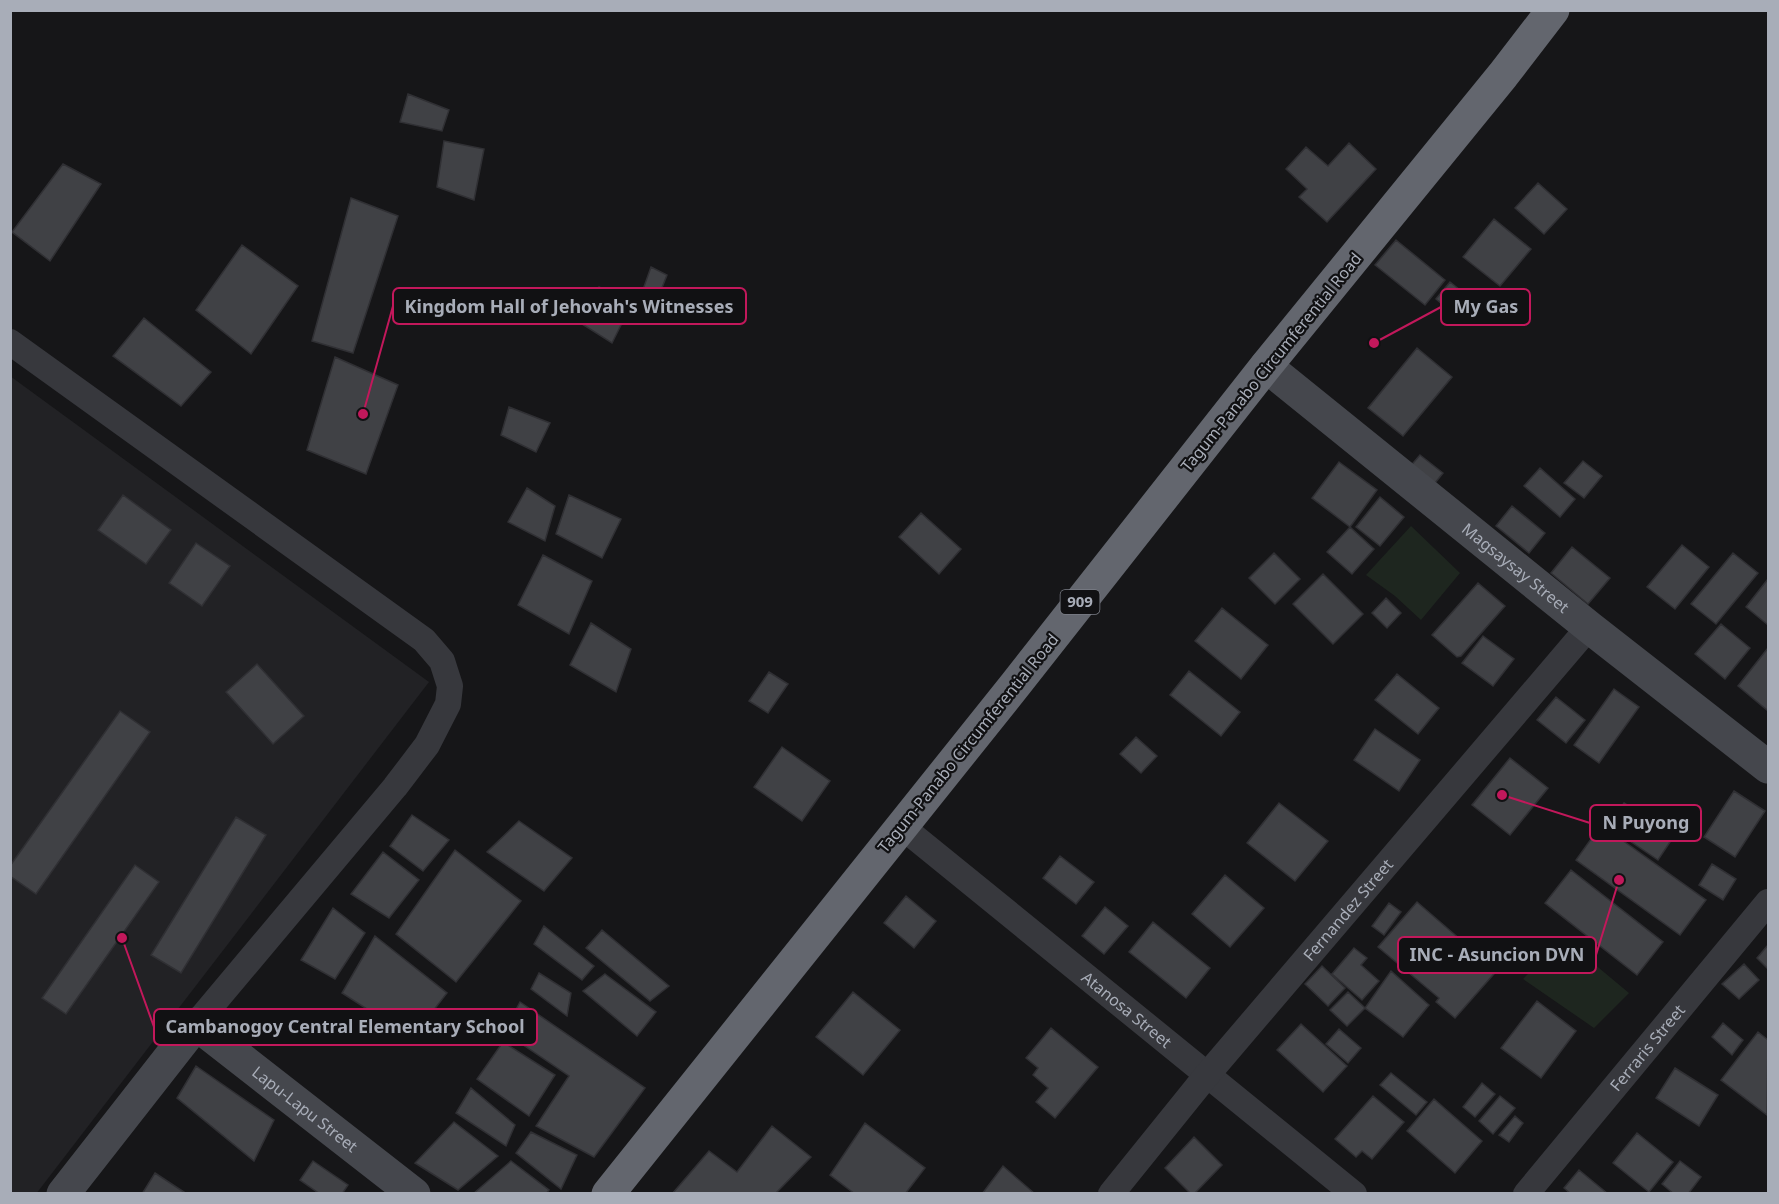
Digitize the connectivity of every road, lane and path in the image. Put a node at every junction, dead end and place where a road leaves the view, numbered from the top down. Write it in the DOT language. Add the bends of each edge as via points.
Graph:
graph roads {
  1 [pos="1553,10"];
  2 [pos="10,342"];
  3 [pos="1266,366"];
  4 [pos="1589,627"];
  5 [pos="1768,767"];
  6 [pos="901,826"];
  7 [pos="1768,902"];
  8 [pos="196,1023"];
  9 [pos="1207,1075"];
  10 [pos="63,1194"];
  11 [pos="414,1194"];
  12 [pos="608,1194"];
  13 [pos="1111,1194"];
  14 [pos="1354,1194"];
  15 [pos="1526,1194"];
  1 -- 3 [label="highway, Tagum-Panabo Circumferential Road / 909"];
  2 -- 8 [label="street" via="424,640 442,661 450,686 448,704 427,745"];
  3 -- 4 [label="street, Magsaysay Street"];
  3 -- 6 [label="highway, Tagum-Panabo Circumferential Road / 909"];
  4 -- 5 [label="street, Magsaysay Street"];
  4 -- 9 [label="street, Fernandez Street"];
  6 -- 9 [label="street, Atanosa Street"];
  6 -- 12 [label="highway, Tagum-Panabo Circumferential Road / 909"];
  7 -- 15 [label="street, Ferraris Street"];
  8 -- 10 [label="street"];
  8 -- 11 [label="street, Lapu-Lapu Street"];
  9 -- 13 [label="street, Fernandez Street"];
  9 -- 14 [label="street, Atanosa Street"];
}
